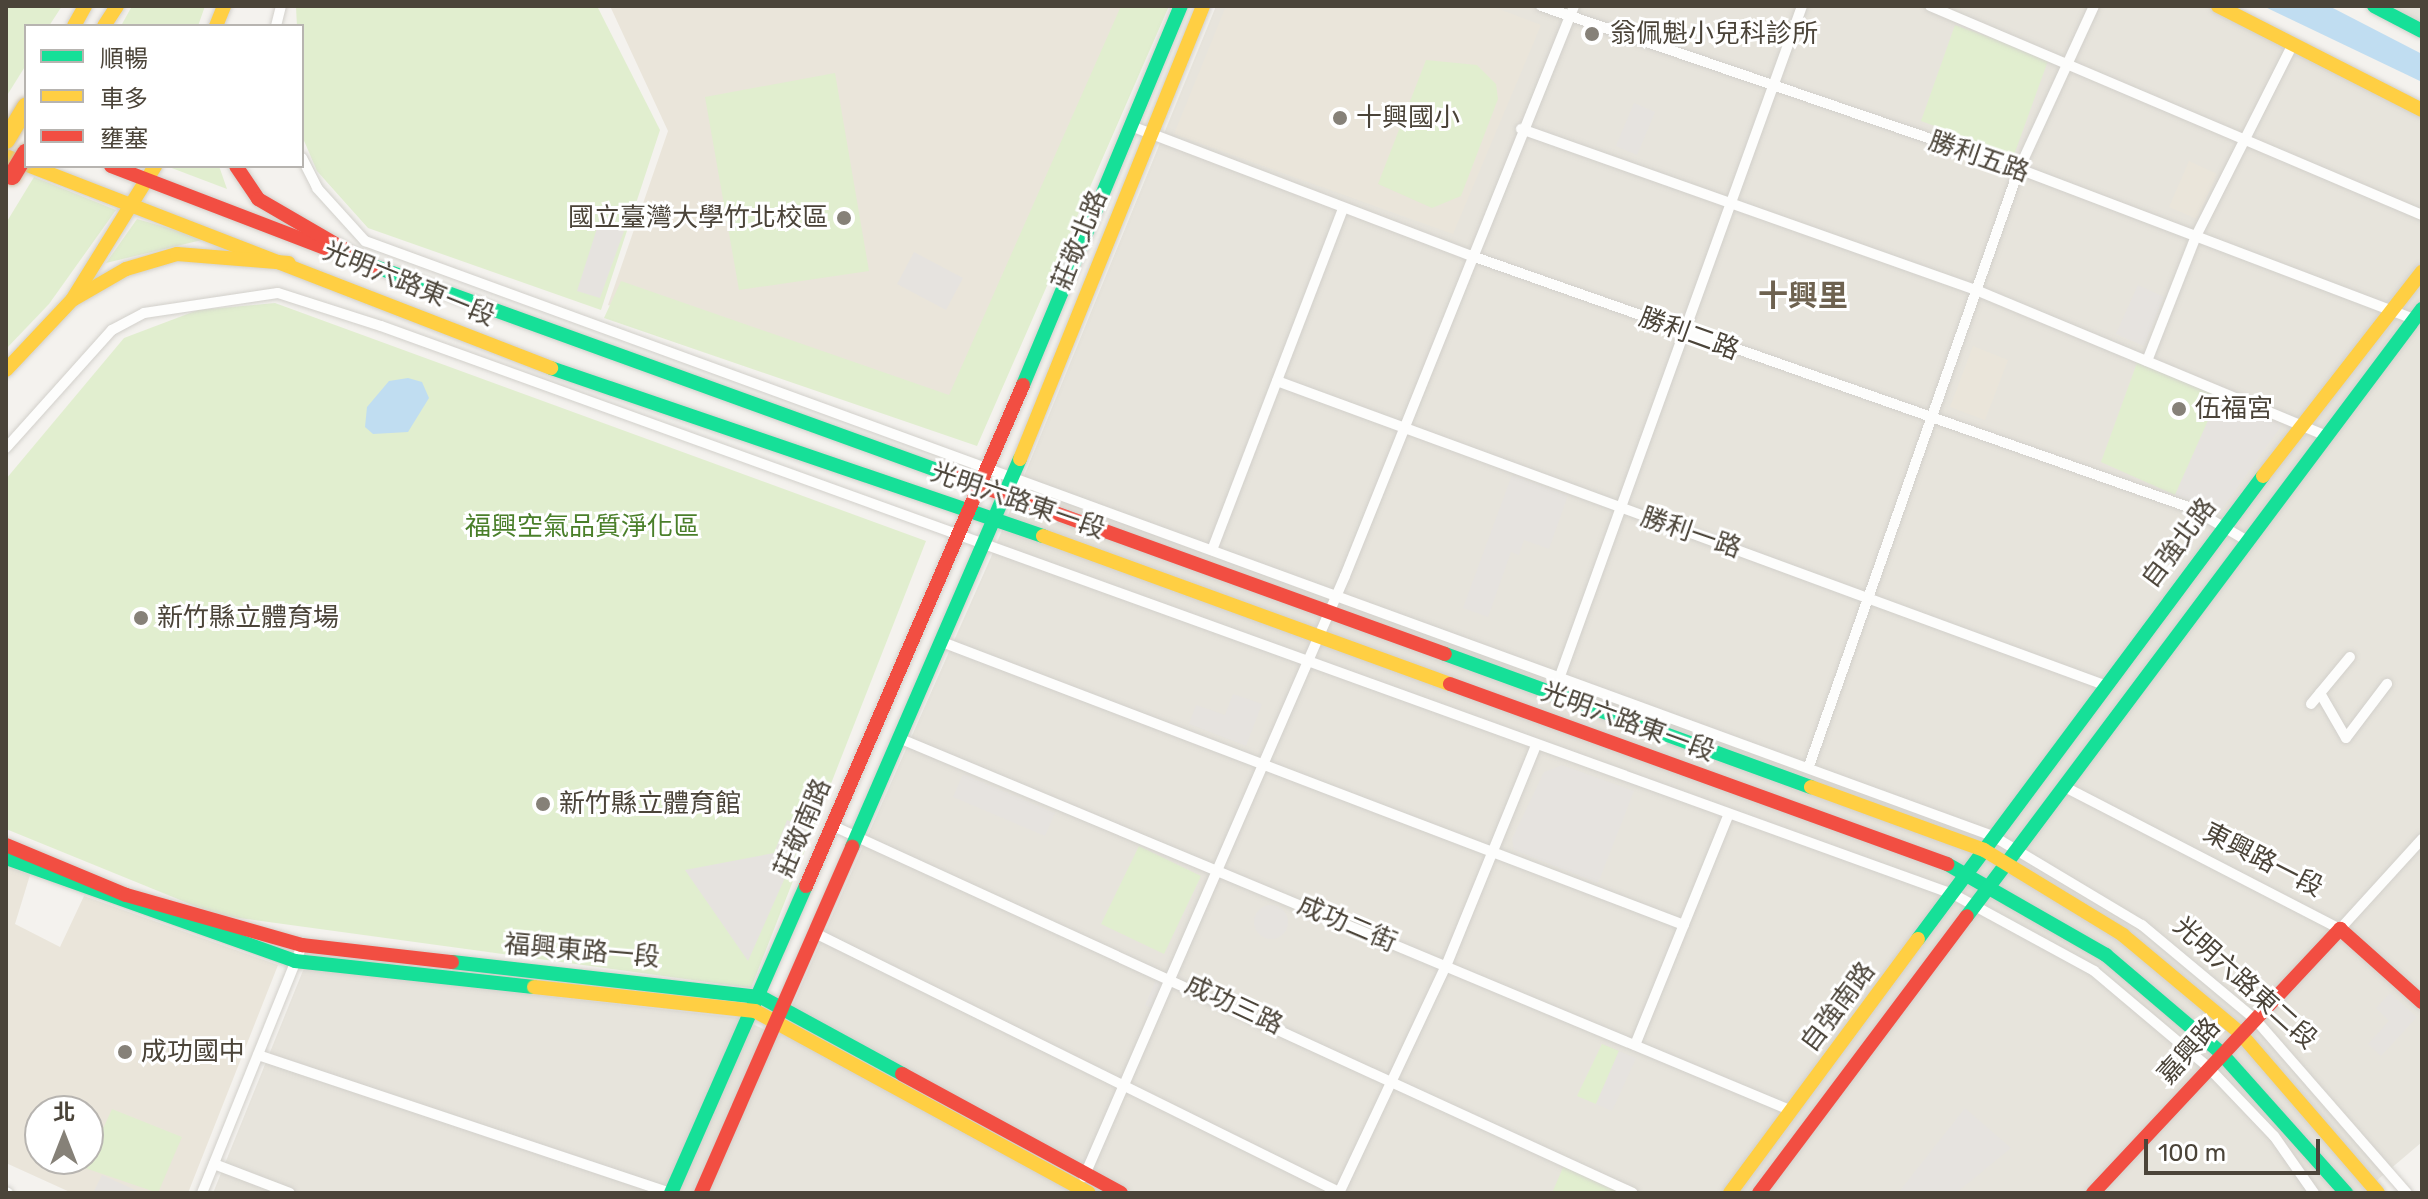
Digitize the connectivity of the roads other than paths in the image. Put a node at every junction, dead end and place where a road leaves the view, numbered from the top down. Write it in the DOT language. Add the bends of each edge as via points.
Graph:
graph roads {
  1 [pos="85,6"];
  2 [pos="117,6"];
  3 [pos="1181,6"];
  4 [pos="1203,6"];
  5 [pos="1541,6"];
  6 [pos="1802,6"];
  7 [pos="1930,6"];
  8 [pos="2094,6"];
  9 [pos="2218,6"];
  10 [pos="2374,6"];
  11 [pos="1572,11"];
  12 [pos="75,24"];
  13 [pos="105,24"];
  14 [pos="2422,31"];
  15 [pos="2293,44"];
  16 [pos="2066,61"];
  17 [pos="1773,87"];
  18 [pos="24,110"];
  19 [pos="2422,110"];
  20 [pos="1131,126"];
  21 [pos="1521,129"];
  22 [pos="1151,134"];
  23 [pos="2245,138"];
  24 [pos="6,140"];
  25 [pos="304,162"];
  26 [pos="17,166"];
  27 [pos="124,168"];
  28 [pos="237,168"];
  29 [pos="2019,169"];
  30 [pos="151,172"];
  31 [pos="131,205"];
  32 [pos="1730,206"];
  33 [pos="1343,209"];
  34 [pos="2422,215"];
  35 [pos="2196,236"];
  36 [pos="1469,255"];
  37 [pos="289,263"];
  38 [pos="373,266"];
  39 [pos="2422,272"];
  40 [pos="1976,290"];
  41 [pos="72,300"];
  42 [pos="2393,308"];
  43 [pos="2418,314"];
  44 [pos="1681,330"];
  45 [pos="2147,361"];
  46 [pos="545,366"];
  47 [pos="6,370"];
  48 [pos="1277,381"];
  49 [pos="575,396"];
  50 [pos="1926,420"];
  51 [pos="2303,424"];
  52 [pos="1399,429"];
  53 [pos="2324,435"];
  54 [pos="6,448"];
  55 [pos="984,475"];
  56 [pos="1010,484"];
  57 [pos="1617,507"];
  58 [pos="970,510"];
  59 [pos="996,519"];
  60 [pos="2225,526"];
  61 [pos="961,532"];
  62 [pos="2246,540"];
  63 [pos="986,541"];
  64 [pos="1212,550"];
  65 [pos="1866,594"];
  66 [pos="1331,603"];
  67 [pos="1316,637"];
  68 [pos="942,642"];
  69 [pos="1308,656"];
  70 [pos="2350,657"];
  71 [pos="1560,676"];
  72 [pos="2387,684"];
  73 [pos="2104,685"];
  74 [pos="2320,693"];
  75 [pos="2311,704"];
  76 [pos="901,739"];
  77 [pos="1536,745"];
  78 [pos="1262,763"];
  79 [pos="1809,766"];
  80 [pos="2063,786"];
  81 [pos="1728,816"];
  82 [pos="831,825"];
  83 [pos="859,836"];
  84 [pos="2422,839"];
  85 [pos="1989,843"];
  86 [pos="6,845"];
  87 [pos="1491,850"];
  88 [pos="2010,856"];
  89 [pos="6,858"];
  90 [pos="1218,870"];
  91 [pos="1970,872"];
  92 [pos="1990,884"];
  93 [pos="1953,894"];
  94 [pos="1974,906"];
  95 [pos="1684,925"];
  96 [pos="2340,929"];
  97 [pos="815,933"];
  98 [pos="298,953"];
  99 [pos="1446,966"];
  100 [pos="1172,976"];
  101 [pos="2422,1002"];
  102 [pos="758,1004"];
  103 [pos="778,1011"];
  104 [pos="2255,1019"];
  105 [pos="2240,1033"];
  106 [pos="1635,1045"];
  107 [pos="258,1055"];
  108 [pos="2215,1060"];
  109 [pos="1395,1079"];
  110 [pos="1122,1090"];
  111 [pos="1792,1111"];
  112 [pos="214,1164"];
  113 [pos="1082,1187"];
  114 [pos="202,1193"];
  115 [pos="290,1193"];
  116 [pos="671,1193"];
  117 [pos="701,1193"];
  118 [pos="1121,1193"];
  119 [pos="1339,1193"];
  120 [pos="1633,1193"];
  121 [pos="1730,1193"];
  122 [pos="1759,1193"];
  123 [pos="2093,1193"];
  124 [pos="2314,1193"];
  125 [pos="2346,1193"];
  126 [pos="2378,1193"];
  127 [pos="2407,1193"];
  1 -- 12 [label="main road"];
  2 -- 13 [label="main road"];
  3 -- 20 [label="main road, 莊敬北路"];
  4 -- 22 [label="main road, 莊敬北路"];
  5 -- 11 [label="street, 勝利五路"];
  6 -- 17 [label="street"];
  7 -- 16 [label="street"];
  8 -- 16 [label="street"];
  9 -- 15 [label="main road"];
  10 -- 14 [label="main road"];
  11 -- 17 [label="street, 勝利五路"];
  11 -- 21 [label="street"];
  15 -- 19 [label="main road"];
  15 -- 23 [label="street"];
  16 -- 23 [label="street"];
  16 -- 29 [label="street"];
  17 -- 29 [label="street, 勝利五路"];
  17 -- 32 [label="street"];
  18 -- 24 [label="main road, bridge"];
  20 -- 22 [label="street, 勝利二路"];
  20 -- 55 [label="main road, 莊敬北路"];
  21 -- 32 [label="street"];
  21 -- 36 [label="street"];
  22 -- 33 [label="street, 勝利二路"];
  22 -- 56 [label="main road, 莊敬北路"];
  23 -- 34 [label="street"];
  23 -- 35 [label="street"];
  25 -- 55 [label="street, 光明六路東一段" via="317,188 365,241"];
  26 -- 31 [label="main road, 光明六路東一段"];
  27 -- 30 [label="main road, 光明六路東一段"];
  28 -- 38 [label="main road" via="258,199"];
  29 -- 35 [label="street, 勝利五路"];
  29 -- 40 [label="street"];
  30 -- 31 [label="main road"];
  30 -- 38 [label="main road, 光明六路東一段"];
  31 -- 37 [label="main road, 光明六路東一段"];
  31 -- 41 [label="main road"];
  32 -- 40 [label="street"];
  32 -- 44 [label="street"];
  33 -- 36 [label="street, 勝利二路"];
  33 -- 48 [label="street"];
  35 -- 42 [label="street, 勝利五路"];
  35 -- 45 [label="street"];
  36 -- 44 [label="street, 勝利二路"];
  36 -- 52 [label="street"];
  37 -- 41 [label="main road" via="177,254 126,269"];
  37 -- 46 [label="main road, 光明六路東一段"];
  38 -- 55 [label="main road, 光明六路東一段"];
  39 -- 42 [label="main road, 自強北路"];
  40 -- 45 [label="street"];
  40 -- 50 [label="street"];
  41 -- 47 [label="main road"];
  42 -- 43 [label="street, 勝利五路"];
  42 -- 51 [label="main road, 自強北路"];
  43 -- 53 [label="main road, 自強北路"];
  44 -- 50 [label="street, 勝利二路"];
  44 -- 57 [label="street"];
  45 -- 51 [label="street"];
  46 -- 49 [label="street"];
  46 -- 58 [label="main road, 光明六路東一段"];
  48 -- 52 [label="street, 勝利一路"];
  48 -- 64 [label="street"];
  49 -- 54 [label="street, 光明六路東一段" via="278,293 175,303 112,330"];
  49 -- 61 [label="street, 光明六路東一段"];
  50 -- 60 [label="street, 勝利二路"];
  50 -- 65 [label="street"];
  51 -- 53 [label="street"];
  51 -- 60 [label="main road, 自強北路"];
  52 -- 57 [label="street, 勝利一路"];
  52 -- 66 [label="street"];
  53 -- 62 [label="main road, 自強北路"];
  55 -- 56 [label="main road, 光明六路東一段"];
  55 -- 58 [label="main road, 莊敬南路"];
  56 -- 59 [label="main road, 莊敬南路"];
  56 -- 64 [label="street, 光明六路東一段"];
  56 -- 66 [label="main road, 光明六路東一段"];
  57 -- 65 [label="street, 勝利一路"];
  57 -- 71 [label="street"];
  58 -- 59 [label="main road, 光明六路東一段"];
  58 -- 61 [label="main road, 莊敬南路"];
  59 -- 63 [label="main road, 莊敬南路"];
  59 -- 67 [label="main road, 光明六路東一段"];
  60 -- 62 [label="street, 勝利二路"];
  60 -- 73 [label="main road, 自強北路"];
  61 -- 63 [label="street, 光明六路東一段"];
  61 -- 82 [label="main road, 莊敬南路"];
  62 -- 80 [label="main road, 自強北路"];
  63 -- 68 [label="main road, 莊敬南路"];
  63 -- 69 [label="street, 光明六路東一段"];
  64 -- 66 [label="street, 光明六路東一段"];
  65 -- 73 [label="street, 勝利一路"];
  65 -- 79 [label="street"];
  66 -- 67 [label="street"];
  66 -- 71 [label="street, 光明六路東一段"];
  66 -- 85 [label="main road, 光明六路東一段"];
  67 -- 69 [label="street"];
  67 -- 91 [label="main road, 光明六路東一段"];
  68 -- 76 [label="main road, 莊敬南路"];
  68 -- 78 [label="street"];
  69 -- 77 [label="street, 光明六路東一段"];
  69 -- 78 [label="street"];
  70 -- 74 [label="street"];
  71 -- 79 [label="street, 光明六路東一段"];
  72 -- 74 [label="street" via="2346,738"];
  73 -- 85 [label="main road, 自強北路"];
  74 -- 75 [label="street"];
  76 -- 83 [label="main road, 莊敬南路"];
  76 -- 90 [label="street, 成功二街"];
  77 -- 81 [label="street, 光明六路東一段"];
  77 -- 87 [label="street"];
  78 -- 87 [label="street"];
  78 -- 90 [label="street"];
  79 -- 85 [label="street, 光明六路東一段"];
  80 -- 88 [label="main road, 自強北路"];
  80 -- 96 [label="street, 東興路一段"];
  81 -- 93 [label="street, 光明六路東一段"];
  81 -- 95 [label="street"];
  82 -- 83 [label="street, 成功三路"];
  82 -- 102 [label="main road, 莊敬南路"];
  83 -- 97 [label="main road, 莊敬南路"];
  83 -- 100 [label="street, 成功三路"];
  84 -- 96 [label="street, 嘉興路"];
  85 -- 88 [label="main road, 光明六路東一段"];
  85 -- 91 [label="main road, 自強南路"];
  86 -- 98 [label="main road, 福興東路一段" via="117,892"];
  87 -- 95 [label="street"];
  87 -- 99 [label="street"];
  88 -- 92 [label="main road, 自強南路"];
  88 -- 104 [label="street, 光明六路東二段" via="2142,925"];
  88 -- 105 [label="main road, 光明六路東二段" via="2123,935"];
  89 -- 98 [label="main road, 福興東路一段"];
  90 -- 99 [label="street, 成功二街"];
  90 -- 100 [label="street"];
  91 -- 92 [label="main road, 光明六路東一段"];
  91 -- 93 [label="main road, 自強南路"];
  92 -- 94 [label="main road, 自強南路"];
  92 -- 108 [label="main road" via="2106,955"];
  93 -- 94 [label="street, 光明六路東一段"];
  93 -- 111 [label="main road, 自強南路"];
  94 -- 108 [label="street" via="2094,971"];
  94 -- 122 [label="main road, 自強南路"];
  95 -- 106 [label="street"];
  96 -- 101 [label="main road, 東興路一段"];
  96 -- 104 [label="main road, 嘉興路"];
  97 -- 103 [label="main road, 莊敬南路"];
  97 -- 110 [label="street"];
  98 -- 102 [label="main road, 福興東路一段"];
  98 -- 107 [label="street"];
  99 -- 106 [label="street, 成功二街"];
  99 -- 109 [label="street"];
  100 -- 109 [label="street, 成功三路"];
  100 -- 110 [label="street"];
  102 -- 103 [label="main road, 福興東路一段"];
  102 -- 116 [label="main road, 莊敬南路"];
  103 -- 113 [label="main road, 福興東路一段"];
  103 -- 117 [label="main road, 莊敬南路"];
  104 -- 105 [label="main road, 嘉興路"];
  104 -- 127 [label="street, 光明六路東二段"];
  105 -- 108 [label="main road, 嘉興路"];
  105 -- 126 [label="main road, 光明六路東二段"];
  106 -- 111 [label="street, 成功二街"];
  107 -- 112 [label="street"];
  107 -- 116 [label="street"];
  108 -- 123 [label="main road, 嘉興路"];
  108 -- 124 [label="street"];
  108 -- 125 [label="main road"];
  109 -- 119 [label="street"];
  109 -- 120 [label="street, 成功三路"];
  110 -- 113 [label="street"];
  110 -- 119 [label="street"];
  111 -- 121 [label="main road, 自強南路"];
  112 -- 114 [label="street"];
  112 -- 115 [label="street"];
  113 -- 118 [label="main road, 福興東路一段"];
}
